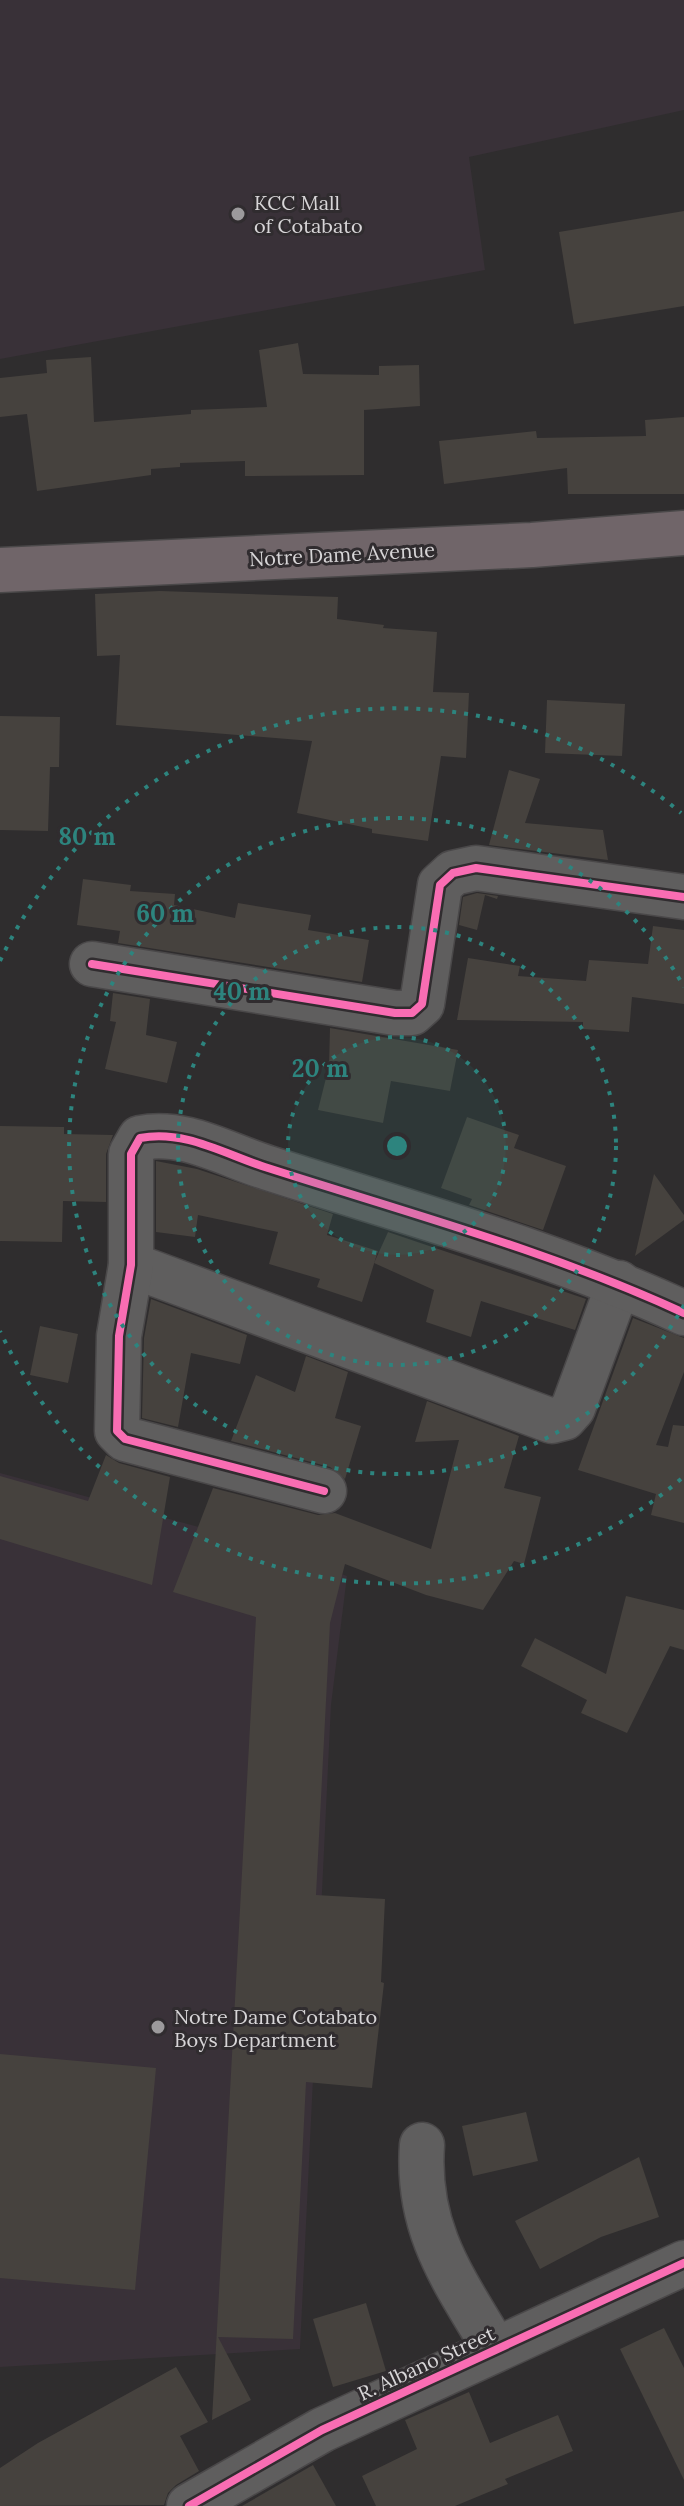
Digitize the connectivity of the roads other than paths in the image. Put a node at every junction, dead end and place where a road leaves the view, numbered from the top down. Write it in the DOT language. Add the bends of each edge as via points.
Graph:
graph roads {
  1 [pos="684,533"];
  2 [pos="0,570"];
  3 [pos="684,897"];
  4 [pos="92,964"];
  5 [pos="131,1265"];
  6 [pos="619,1283"];
  7 [pos="684,1313"];
  8 [pos="324,1491"];
  9 [pos="422,2145"];
  10 [pos="684,2263"];
  11 [pos="495,2349"];
  12 [pos="189,2506"];
  1 -- 2 [label="main road, Notre Dame Avenue"];
  3 -- 4 [label="street" via="476,868 453,873 440,885 422,1004 412,1013"];
  5 -- 6 [label="street" via="552,1421 573,1408"];
  5 -- 6 [label="street" via="131,1154 140,1138 159,1134 202,1143"];
  5 -- 8 [label="street" via="119,1336 117,1431 125,1439"];
  6 -- 7 [label="street"];
  9 -- 11 [label="street" via="420,2182 426,2215 450,2272"];
  10 -- 11 [label="street, R. Albano Street"];
  11 -- 12 [label="street, R. Albano Street" via="322,2430"];
}
